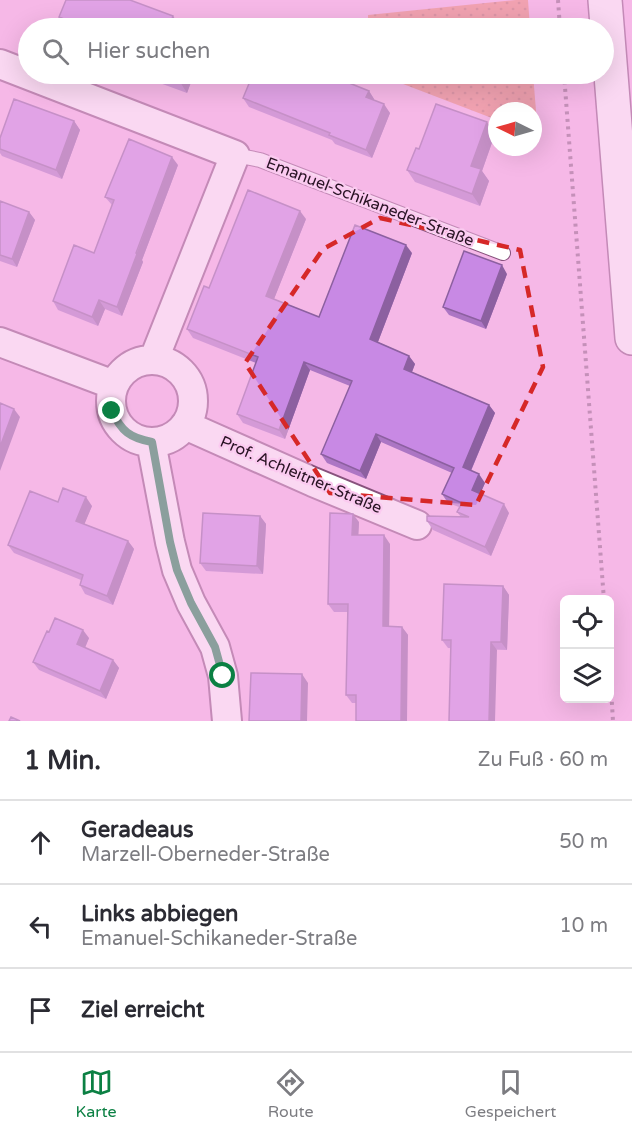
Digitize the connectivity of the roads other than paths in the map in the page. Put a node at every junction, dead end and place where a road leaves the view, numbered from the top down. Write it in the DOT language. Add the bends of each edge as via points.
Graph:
graph roads {
  1 [pos="604,0"];
  2 [pos="605,18"];
  3 [pos="0,64"];
  4 [pos="18,71"];
  5 [pos="52,84"];
  6 [pos="611,84"];
  7 [pos="236,155"];
  8 [pos="503,253"];
  9 [pos="632,338"];
  10 [pos="0,342"];
  11 [pos="154,359"];
  12 [pos="114,385"];
  13 [pos="185,425"];
  14 [pos="152,442"];
  15 [pos="417,525"];
  16 [pos="227,721"];
  1 -- 2 [label="main road"];
  3 -- 4 [label="street, Emanuel-Schikaneder-Straße"];
  5 -- 7 [label="street, Emanuel-Schikaneder-Straße"];
  6 -- 9 [label="main road"];
  7 -- 8 [label="lane, Emanuel-Schikaneder-Straße" via="260,160"];
  7 -- 11 [label="street"];
  10 -- 12 [label="street"];
  11 -- 12 [label="street" via="130,366"];
  11 -- 13 [label="street" via="177,368 192,389 191,414"];
  12 -- 14 [label="street" via="111,405 118,424 138,440"];
  13 -- 14 [label="street" via="176,435"];
  13 -- 15 [label="street, Prof. Achleitner-Straße"];
  14 -- 16 [label="street" via="177,570 215,647 223,676"];
}
